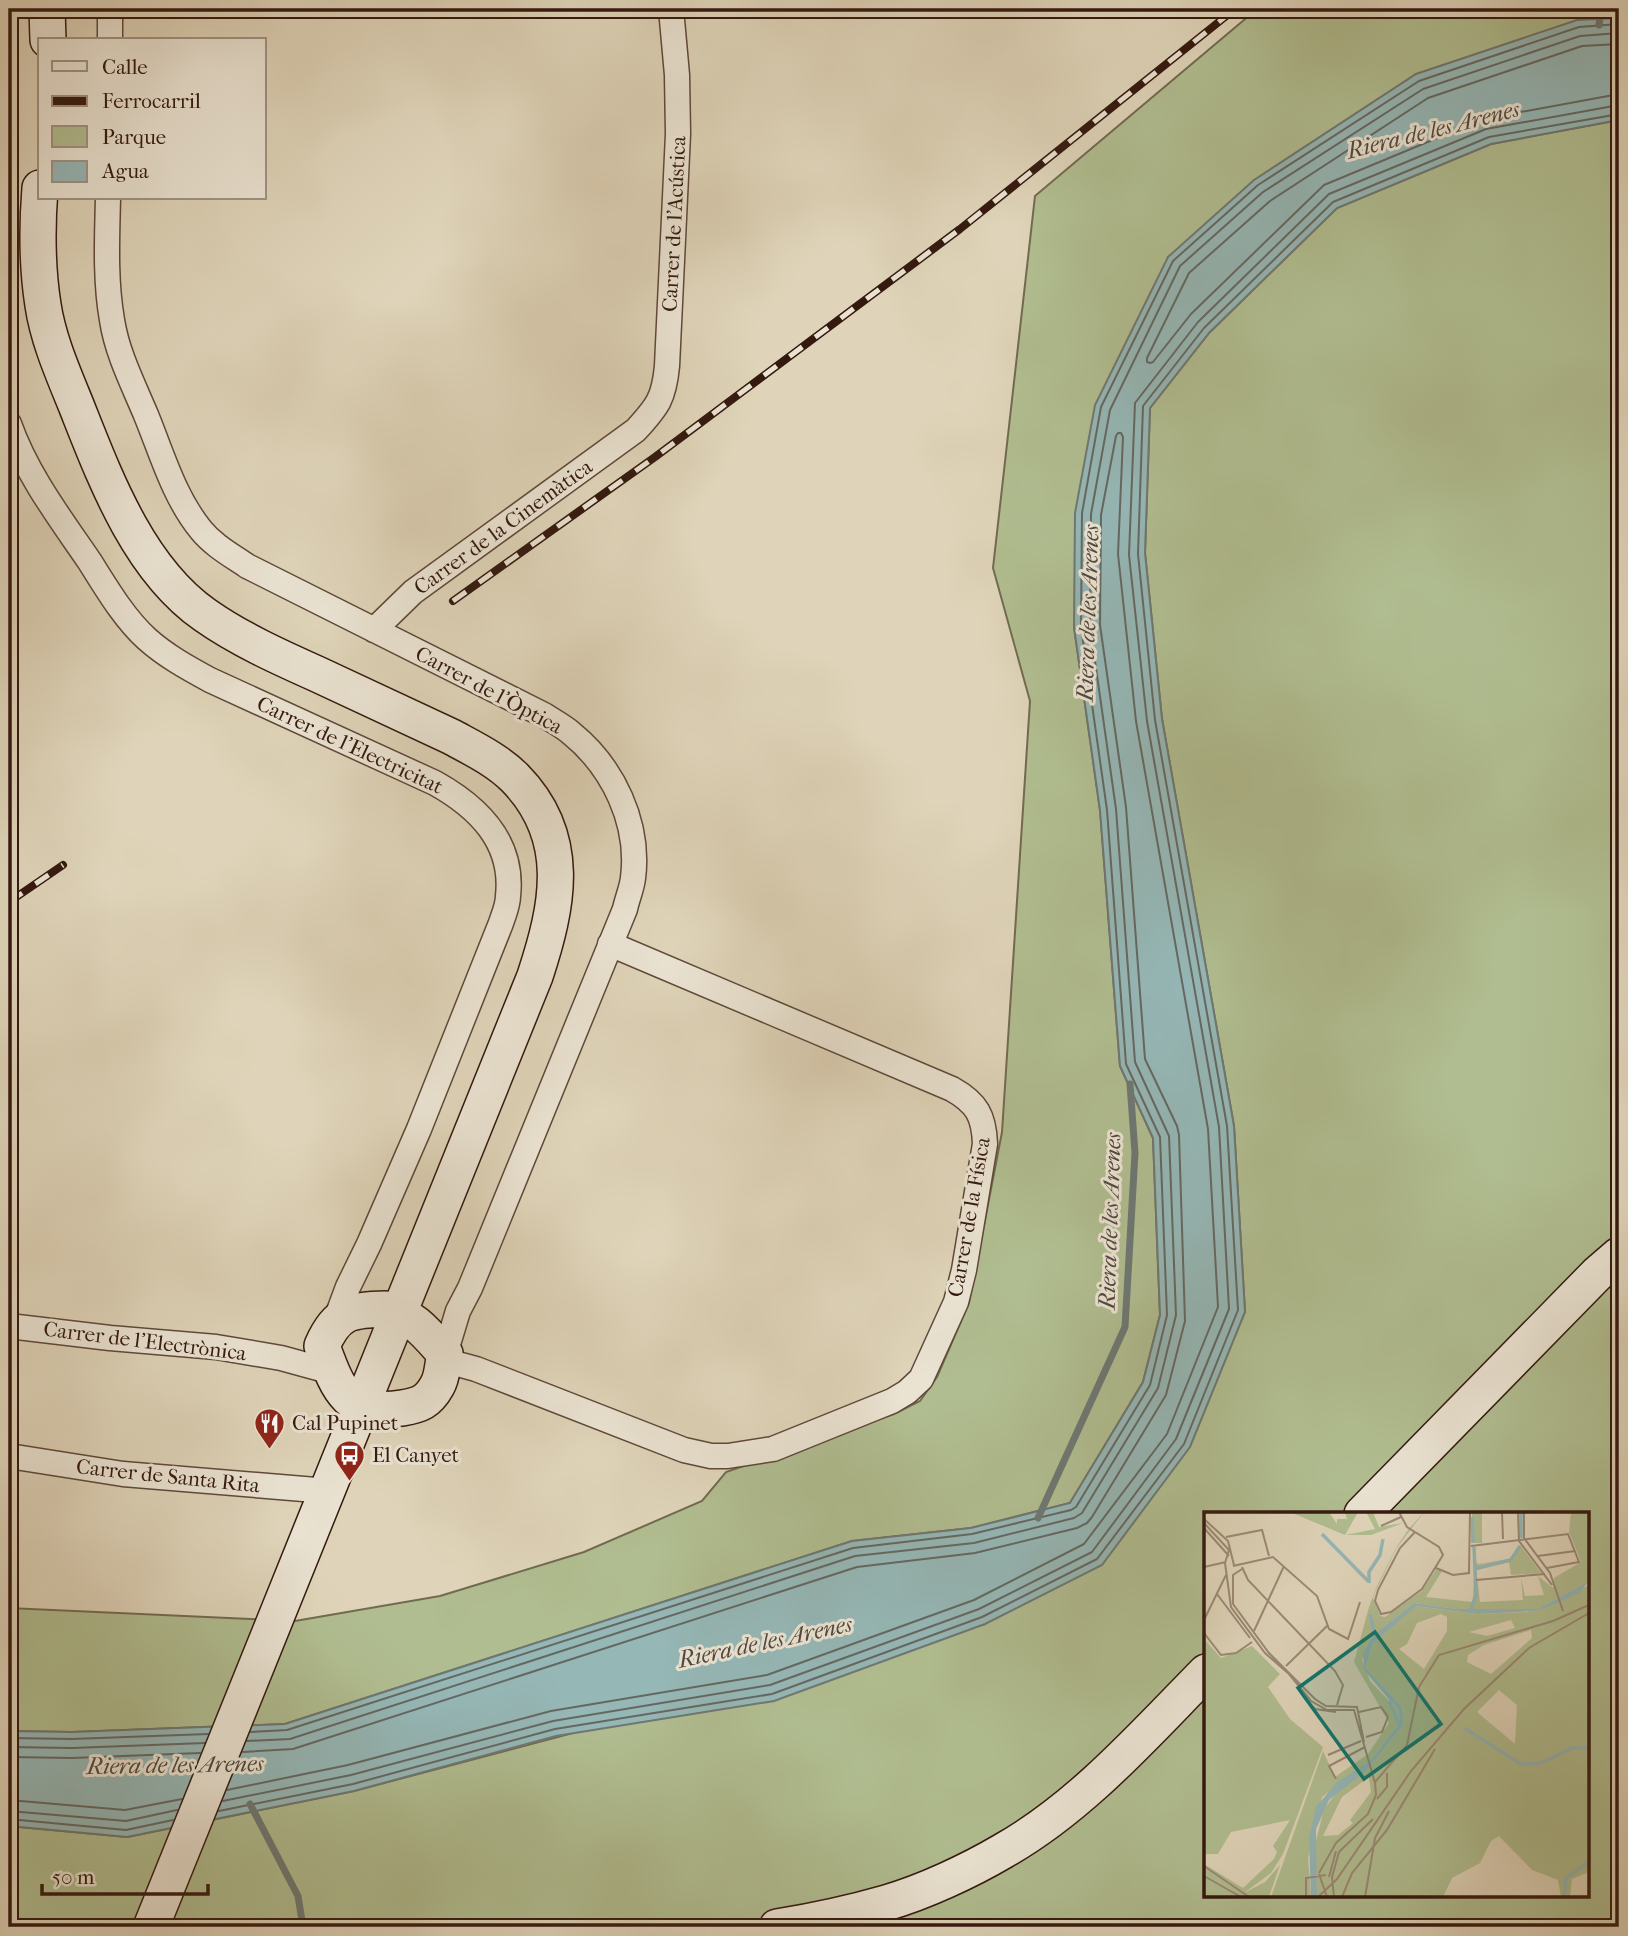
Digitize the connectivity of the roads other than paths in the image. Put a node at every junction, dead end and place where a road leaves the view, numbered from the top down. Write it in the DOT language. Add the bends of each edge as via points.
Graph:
graph roads {
  1 [pos="47,9"];
  2 [pos="110,9"];
  3 [pos="671,9"];
  4 [pos="48,38"];
  5 [pos="110,38"];
  6 [pos="39,200"];
  7 [pos="108,200"];
  8 [pos="9,425"];
  9 [pos="636,430"];
  10 [pos="374,630"];
  11 [pos="610,944"];
  12 [pos="369,1244"];
  13 [pos="1619,1255"];
  14 [pos="9,1326"];
  15 [pos="417,1333"];
  16 [pos="330,1347"];
  17 [pos="362,1407"];
  18 [pos="9,1456"];
  19 [pos="328,1491"];
  20 [pos="1364,1512"];
  21 [pos="1204,1674"];
  22 [pos="154,1921"];
  23 [pos="777,1927"];
  1 -- 4 [label="street"];
  2 -- 5 [label="street"];
  3 -- 9 [label="street, Carrer de l'Acústica" via="678,134 667,366 665,388"];
  6 -- 15 [label="street" via="43,305 53,344 108,482 153,562 176,590 237,635 452,737 501,766 530,797 550,836 556,886 545,946"];
  7 -- 10 [label="street, Carrer de l'Òptica" via="107,290 112,323 186,509 202,531 247,566"];
  8 -- 12 [label="street, Carrer de l'Electricitat" via="39,486 123,612 146,638 210,680 435,783 458,796 494,833 509,875 501,923"];
  9 -- 10 [label="street, Carrer de la Cinemàtica" via="413,592"];
  10 -- 11 [label="street, Carrer de l'Òptica" via="544,715 596,757 623,802 634,855 625,909"];
  11 -- 15 [label="street, Carrer de l'Òptica" via="470,1288 458,1311"];
  11 -- 15 [label="street, Carrer de la Física" via="952,1089 978,1110 985,1126 985,1144 964,1270 956,1302 926,1371 892,1401 773,1449 711,1456 684,1450 476,1369"];
  12 -- 15 [label="street, Carrer de l'Electricitat" via="363,1276"];
  12 -- 16 [label="street, Carrer de l'Electricitat" via="348,1287"];
  13 -- 20 [label="street"];
  14 -- 16 [label="street, Carrer de l'Electrònica" via="281,1358 303,1349"];
  15 -- 16 [label="street" via="348,1312"];
  15 -- 17 [label="street"];
  15 -- 17 [label="street" via="444,1368 430,1396 419,1405 377,1410"];
  16 -- 17 [label="street" via="338,1386"];
  17 -- 19 [label="street"];
  18 -- 19 [label="street, Carrer de Santa Rita" via="123,1474"];
  19 -- 22 [label="street"];
  21 -- 23 [label="street" via="1086,1790 1003,1851 887,1903"];
}
